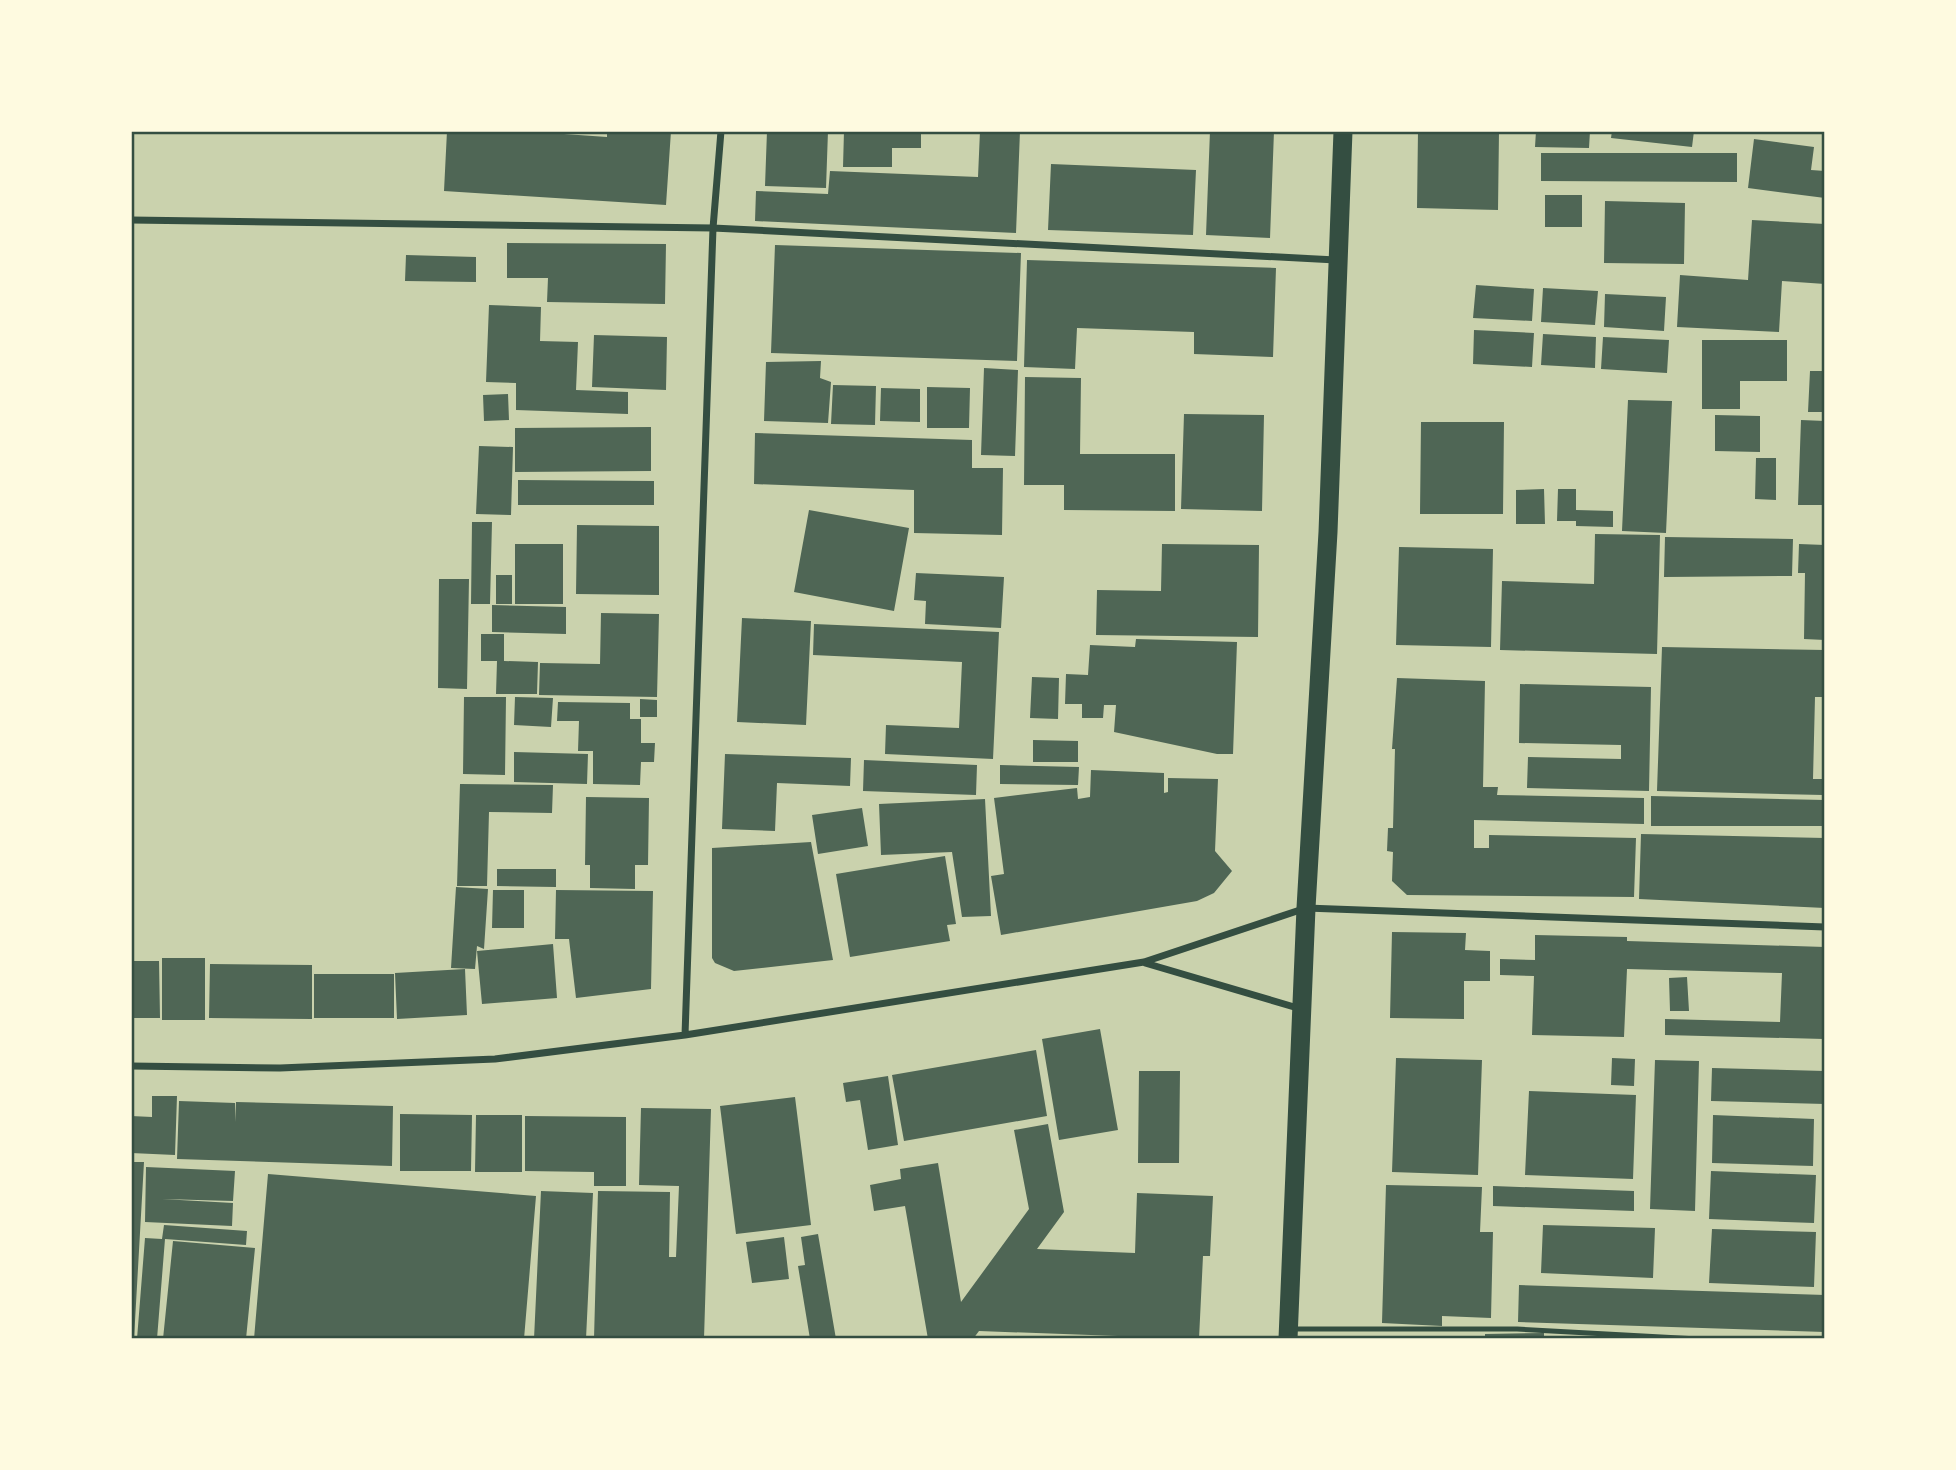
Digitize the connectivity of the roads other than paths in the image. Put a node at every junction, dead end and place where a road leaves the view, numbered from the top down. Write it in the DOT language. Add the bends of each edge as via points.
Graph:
graph roads {
  1 [pos="721,131"];
  2 [pos="1343,131"];
  3 [pos="131,220"];
  4 [pos="713,228"];
  5 [pos="1336,260"];
  6 [pos="1306,908"];
  7 [pos="1825,927"];
  8 [pos="1144,962"];
  9 [pos="1301,1009"];
  10 [pos="685,1035"];
  11 [pos="131,1066"];
  12 [pos="1288,1334"];
  13 [pos="1698,1339"];
  1 -- 4 [label="street"];
  2 -- 5 [label="highway"];
  3 -- 4 [label="street"];
  4 -- 5 [label="street"];
  4 -- 10 [label="street"];
  5 -- 6 [label="highway" via="1328,532"];
  6 -- 7 [label="street"];
  6 -- 8 [label="street"];
  6 -- 9 [label="highway"];
  8 -- 9 [label="street"];
  8 -- 10 [label="street"];
  9 -- 12 [label="highway"];
  10 -- 11 [label="street" via="495,1059 280,1068"];
  12 -- 13 [label="lane" via="1539,1330"];
}
